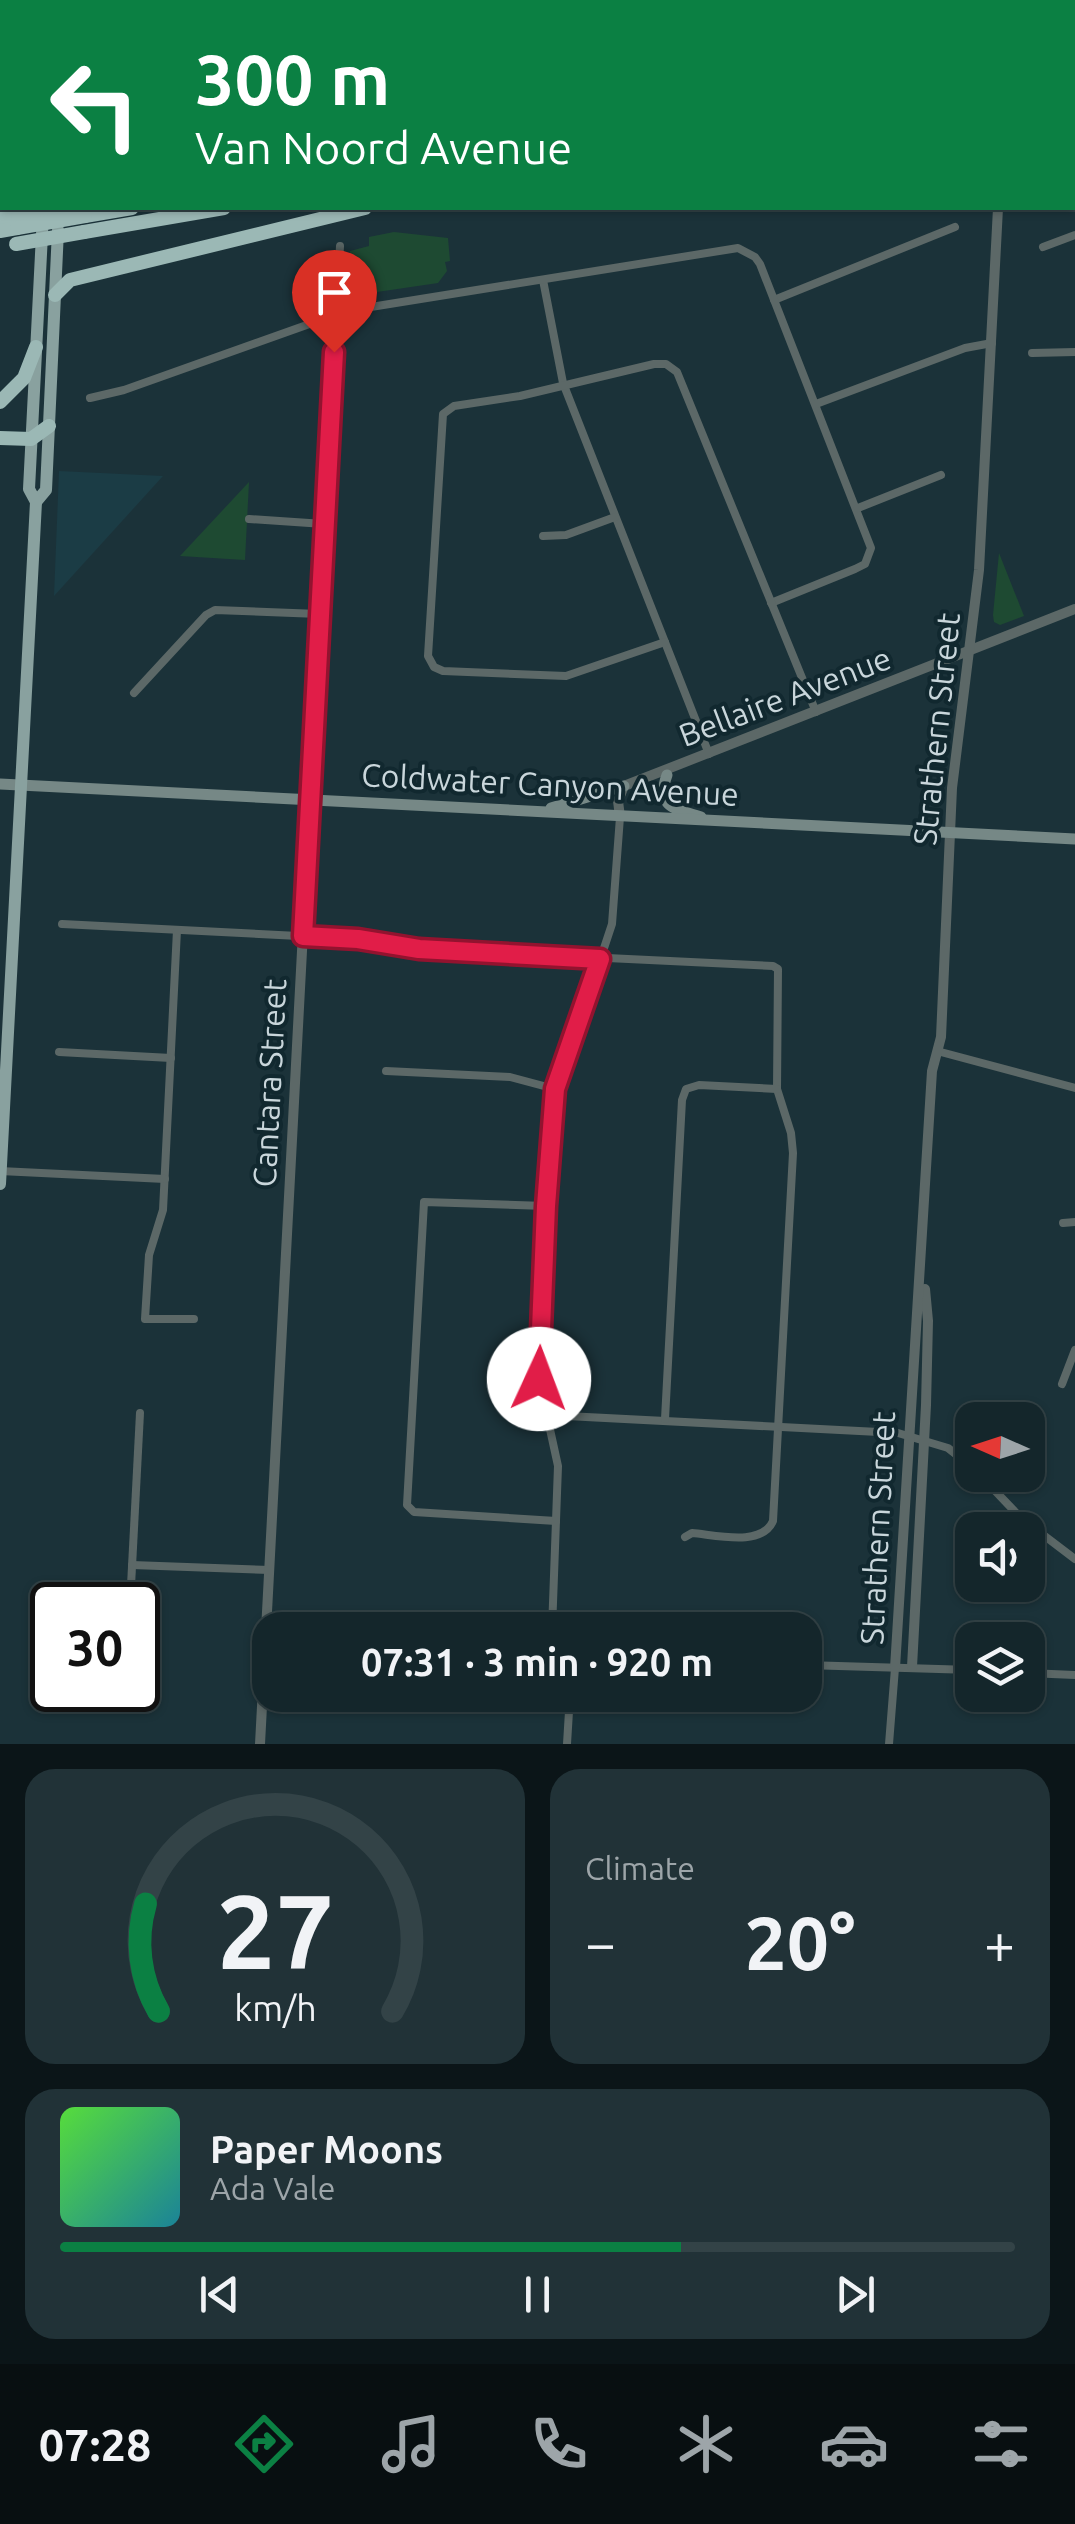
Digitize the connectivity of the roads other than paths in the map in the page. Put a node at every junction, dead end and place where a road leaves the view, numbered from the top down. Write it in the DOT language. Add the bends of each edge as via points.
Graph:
graph roads {
  1 [pos="44,210"];
  2 [pos="58,210"];
  3 [pos="62,210"];
  4 [pos="126,210"];
  5 [pos="165,210"];
  6 [pos="207,210"];
  7 [pos="357,210"];
  8 [pos="998,210"];
  9 [pos="0,219"];
  10 [pos="85,224"];
  11 [pos="955,227"];
  12 [pos="17,231"];
  13 [pos="0,234"];
  14 [pos="1075,235"];
  15 [pos="0,246"];
  16 [pos="340,246"];
  17 [pos="1043,248"];
  18 [pos="543,280"];
  19 [pos="55,295"];
  20 [pos="774,300"];
  21 [pos="336,314"];
  22 [pos="992,342"];
  23 [pos="36,347"];
  24 [pos="1032,352"];
  25 [pos="1075,352"];
  26 [pos="563,383"];
  27 [pos="90,398"];
  28 [pos="0,402"];
  29 [pos="816,404"];
  30 [pos="49,426"];
  31 [pos="0,438"];
  32 [pos="31,439"];
  33 [pos="941,475"];
  34 [pos="36,502"];
  35 [pos="858,508"];
  36 [pos="615,517"];
  37 [pos="249,519"];
  38 [pos="324,524"];
  39 [pos="543,536"];
  40 [pos="771,604"];
  41 [pos="1075,609"];
  42 [pos="319,614"];
  43 [pos="665,642"];
  44 [pos="968,653"];
  45 [pos="134,693"];
  46 [pos="816,712"];
  47 [pos="709,754"];
  48 [pos="667,775"];
  49 [pos="0,784"];
  50 [pos="21,786"];
  51 [pos="624,786"];
  52 [pos="310,800"];
  53 [pos="539,812"];
  54 [pos="620,817"];
  55 [pos="714,822"];
  56 [pos="949,833"];
  57 [pos="1075,839"];
  58 [pos="62,924"];
  59 [pos="177,930"];
  60 [pos="303,936"];
  61 [pos="600,959"];
  62 [pos="937,1051"];
  63 [pos="58,1052"];
  64 [pos="171,1058"];
  65 [pos="386,1071"];
  66 [pos="1075,1088"];
  67 [pos="555,1089"];
  68 [pos="777,1089"];
  69 [pos="0,1171"];
  70 [pos="165,1179"];
  71 [pos="0,1184"];
  72 [pos="546,1206"];
  73 [pos="1075,1222"];
  74 [pos="1063,1223"];
  75 [pos="922,1255"];
  76 [pos="194,1319"];
  77 [pos="1075,1350"];
  78 [pos="1062,1384"];
  79 [pos="140,1413"];
  80 [pos="548,1415"];
  81 [pos="665,1420"];
  82 [pos="778,1426"];
  83 [pos="908,1434"];
  84 [pos="924,1438"];
  85 [pos="955,1454"];
  86 [pos="996,1492"];
  87 [pos="556,1521"];
  88 [pos="685,1536"];
  89 [pos="1075,1559"];
  90 [pos="132,1565"];
  91 [pos="270,1570"];
  92 [pos="131,1582"];
  93 [pos="269,1612"];
  94 [pos="553,1612"];
  95 [pos="822,1666"];
  96 [pos="912,1667"];
  97 [pos="894,1668"];
  98 [pos="955,1669"];
  99 [pos="1045,1673"];
  100 [pos="1075,1675"];
  101 [pos="262,1712"];
  102 [pos="569,1712"];
  103 [pos="260,1744"];
  104 [pos="567,1744"];
  105 [pos="889,1744"];
  1 -- 23 [label="main road"];
  2 -- 12 [label="highway, bridge"];
  3 -- 19 [label="main road"];
  4 -- 10 [label="highway"];
  5 -- 10 [label="highway"];
  6 -- 10 [label="highway"];
  7 -- 19 [label="highway" via="70,280"];
  8 -- 22 [label="street, Strathern Street"];
  9 -- 12 [label="highway"];
  10 -- 12 [label="highway, bridge"];
  11 -- 20 [label="street"];
  12 -- 13 [label="highway"];
  12 -- 15 [label="highway"];
  14 -- 17 [label="street"];
  16 -- 21 [label="street, Cantara Street"];
  18 -- 20 [label="street" via="738,248 760,264"];
  18 -- 21 [label="street"];
  18 -- 26 [label="street"];
  19 -- 30 [label="main road"];
  20 -- 29 [label="street"];
  21 -- 27 [label="street"];
  21 -- 38 [label="street, Cantara Street"];
  22 -- 29 [label="street"];
  22 -- 44 [label="street, Strathern Street"];
  23 -- 28 [label="highway" via="24,378"];
  23 -- 32 [label="main road"];
  24 -- 25 [label="street"];
  26 -- 36 [label="street"];
  26 -- 40 [label="street" via="654,364 678,372"];
  26 -- 43 [label="street" via="443,414 428,656 443,671 566,676"];
  29 -- 35 [label="street"];
  30 -- 32 [label="highway"];
  30 -- 34 [label="main road" via="46,490"];
  31 -- 32 [label="highway"];
  32 -- 34 [label="main road" via="29,489"];
  33 -- 35 [label="street"];
  34 -- 50 [label="main road"];
  35 -- 40 [label="street" via="871,548 865,564"];
  36 -- 39 [label="street"];
  36 -- 43 [label="street"];
  37 -- 38 [label="street"];
  38 -- 42 [label="street, Cantara Street"];
  40 -- 46 [label="street"];
  41 -- 44 [label="street, Bellaire Avenue"];
  42 -- 45 [label="street" via="215,610"];
  42 -- 52 [label="street, Cantara Street"];
  43 -- 47 [label="street"];
  44 -- 46 [label="street, Bellaire Avenue"];
  44 -- 56 [label="street, Strathern Street"];
  46 -- 47 [label="street, Bellaire Avenue"];
  47 -- 48 [label="street"];
  47 -- 51 [label="street, Bellaire Avenue"];
  48 -- 54 [label="street" via="626,794"];
  48 -- 55 [label="main road" via="662,794 672,807"];
  49 -- 50 [label="main road, Coldwater Canyon Avenue"];
  50 -- 52 [label="main road, Coldwater Canyon Avenue"];
  50 -- 69 [label="main road"];
  51 -- 53 [label="main road"];
  51 -- 54 [label="street"];
  52 -- 53 [label="main road, Coldwater Canyon Avenue"];
  52 -- 60 [label="street, Cantara Street"];
  53 -- 54 [label="main road, Coldwater Canyon Avenue"];
  54 -- 55 [label="main road, Coldwater Canyon Avenue"];
  54 -- 61 [label="street" via="615,908"];
  55 -- 56 [label="main road, Coldwater Canyon Avenue"];
  56 -- 57 [label="main road, Coldwater Canyon Avenue"];
  56 -- 62 [label="street, Strathern Street"];
  58 -- 59 [label="street"];
  59 -- 60 [label="street"];
  59 -- 64 [label="street"];
  60 -- 61 [label="street"];
  60 -- 91 [label="street, Cantara Street"];
  61 -- 67 [label="street"];
  61 -- 68 [label="street" via="778,969"];
  62 -- 66 [label="street"];
  62 -- 75 [label="street, Strathern Street"];
  63 -- 64 [label="street"];
  64 -- 70 [label="street"];
  65 -- 67 [label="street" via="510,1077"];
  67 -- 72 [label="street"];
  68 -- 81 [label="street" via="698,1084 682,1100"];
  68 -- 82 [label="street" via="793,1153"];
  69 -- 70 [label="street"];
  69 -- 71 [label="main road"];
  70 -- 76 [label="street" via="148,1255 145,1319"];
  72 -- 80 [label="street" via="539,1379"];
  72 -- 87 [label="street" via="424,1202 409,1510"];
  73 -- 74 [label="street"];
  75 -- 83 [label="street, Strathern Street"];
  75 -- 84 [label="street, Strathern Street" via="928,1321"];
  77 -- 78 [label="street"];
  79 -- 90 [label="street"];
  80 -- 81 [label="street"];
  80 -- 87 [label="street" via="558,1466"];
  81 -- 82 [label="street"];
  82 -- 83 [label="street"];
  82 -- 88 [label="street" via="768,1531 758,1537"];
  83 -- 84 [label="street"];
  83 -- 97 [label="street, Strathern Street"];
  84 -- 85 [label="street"];
  84 -- 96 [label="street, Strathern Street"];
  86 -- 89 [label="street"];
  87 -- 94 [label="street"];
  90 -- 91 [label="street"];
  90 -- 92 [label="street"];
  91 -- 93 [label="street, Cantara Street"];
  95 -- 97 [label="street"];
  96 -- 97 [label="street"];
  96 -- 98 [label="street"];
  97 -- 105 [label="street, Strathern Street"];
  99 -- 100 [label="street"];
  101 -- 103 [label="street, Cantara Street"];
  102 -- 104 [label="street"];
}
